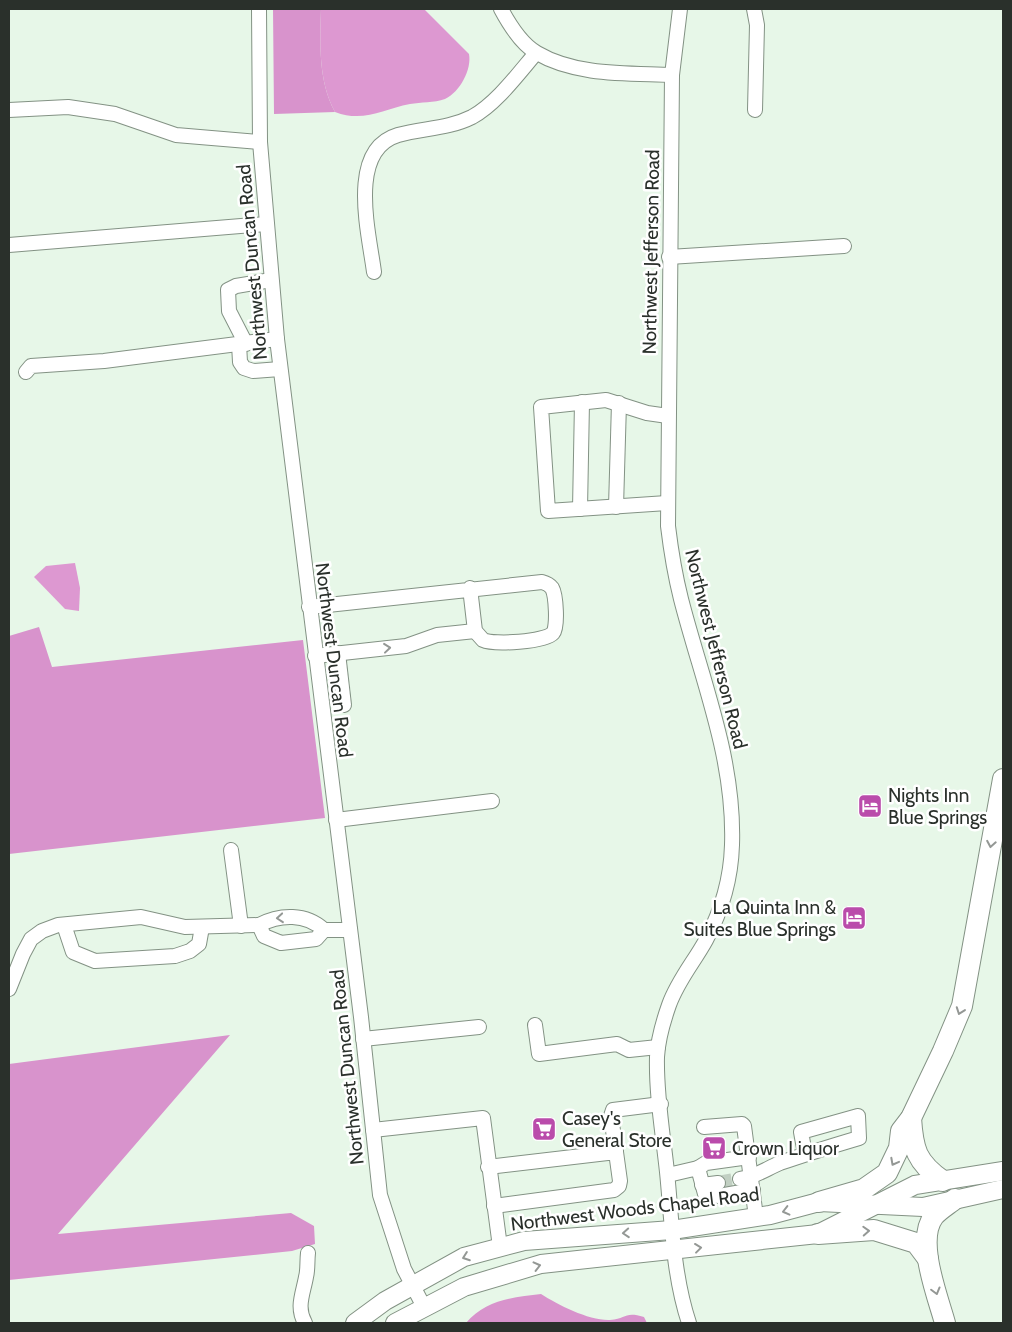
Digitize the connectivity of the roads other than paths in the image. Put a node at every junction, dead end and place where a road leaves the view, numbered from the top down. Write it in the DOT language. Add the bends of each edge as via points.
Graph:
graph roads {
  1 [pos="259,9"];
  2 [pos="501,9"];
  3 [pos="680,9"];
  4 [pos="754,9"];
  5 [pos="536,53"];
  6 [pos="672,75"];
  7 [pos="9,110"];
  8 [pos="755,110"];
  9 [pos="260,142"];
  10 [pos="266,224"];
  11 [pos="9,245"];
  12 [pos="844,246"];
  13 [pos="669,257"];
  14 [pos="374,272"];
  15 [pos="271,280"];
  16 [pos="277,339"];
  17 [pos="242,344"];
  18 [pos="280,369"];
  19 [pos="26,372"];
  20 [pos="582,402"];
  21 [pos="619,403"];
  22 [pos="668,416"];
  23 [pos="667,503"];
  24 [pos="616,506"];
  25 [pos="580,509"];
  26 [pos="470,588"];
  27 [pos="309,607"];
  28 [pos="474,631"];
  29 [pos="338,653"];
  30 [pos="315,656"];
  31 [pos="344,706"];
  32 [pos="1003,779"];
  33 [pos="492,801"];
  34 [pos="336,820"];
  35 [pos="231,850"];
  36 [pos="64,925"];
  37 [pos="259,925"];
  38 [pos="202,926"];
  39 [pos="241,926"];
  40 [pos="324,930"];
  41 [pos="350,930"];
  42 [pos="9,989"];
  43 [pos="535,1024"];
  44 [pos="479,1027"];
  45 [pos="363,1039"];
  46 [pos="658,1047"];
  47 [pos="661,1104"];
  48 [pos="911,1118"];
  49 [pos="704,1127"];
  50 [pos="373,1130"];
  51 [pos="616,1152"];
  52 [pos="805,1154"];
  53 [pos="748,1157"];
  54 [pos="488,1167"];
  55 [pos="698,1168"];
  56 [pos="1003,1171"];
  57 [pos="668,1175"];
  58 [pos="943,1181"];
  59 [pos="748,1182"];
  60 [pos="718,1183"];
  61 [pos="978,1184"];
  62 [pos="702,1185"];
  63 [pos="1003,1189"];
  64 [pos="956,1199"];
  65 [pos="819,1202"];
  66 [pos="878,1204"];
  67 [pos="494,1206"];
  68 [pos="756,1217"];
  69 [pos="672,1230"];
  70 [pos="818,1234"];
  71 [pos="500,1247"];
  72 [pos="676,1251"];
  73 [pos="308,1253"];
  74 [pos="928,1259"];
  75 [pos="413,1284"];
  76 [pos="424,1307"];
  77 [pos="305,1323"];
  78 [pos="355,1323"];
  79 [pos="395,1323"];
  80 [pos="689,1323"];
  81 [pos="945,1323"];
  1 -- 9 [label="street, Northwest Duncan Road"];
  2 -- 5 [label="street" via="517,34"];
  3 -- 6 [label="street, Northwest Jefferson Road"];
  4 -- 8 [label="street" via="757,25"];
  5 -- 6 [label="street" via="593,71"];
  5 -- 14 [label="street" via="506,88 473,116 450,125 398,135 381,143 364,180"];
  6 -- 13 [label="street, Northwest Jefferson Road"];
  7 -- 9 [label="street" via="68,107 114,114 176,135"];
  9 -- 10 [label="street, Northwest Duncan Road"];
  10 -- 11 [label="street"];
  10 -- 15 [label="street, Northwest Duncan Road"];
  12 -- 13 [label="street"];
  13 -- 22 [label="street, Northwest Jefferson Road"];
  15 -- 16 [label="street, Northwest Duncan Road"];
  15 -- 17 [label="street" via="228,290 229,311"];
  16 -- 17 [label="street"];
  16 -- 18 [label="street, Northwest Duncan Road"];
  17 -- 18 [label="street" via="240,362 244,368 253,371"];
  17 -- 19 [label="street" via="31,366"];
  18 -- 27 [label="street, Northwest Duncan Road"];
  20 -- 21 [label="street" via="606,400"];
  20 -- 25 [label="street"];
  20 -- 25 [label="street" via="542,407 548,511"];
  21 -- 22 [label="street"];
  21 -- 24 [label="street"];
  22 -- 23 [label="street, Northwest Jefferson Road"];
  23 -- 24 [label="street"];
  23 -- 46 [label="street, Northwest Jefferson Road" via="681,599 716,717 725,761 732,808 732,847 728,881 718,912 706,941 682,975 660,1032"];
  24 -- 25 [label="street"];
  26 -- 27 [label="street"];
  26 -- 28 [label="street"];
  26 -- 28 [label="street" via="536,582 549,584 557,624 548,638 502,643 482,640"];
  27 -- 30 [label="street, Northwest Duncan Road"];
  29 -- 28 [label="street, one-way" via="406,646 437,635"];
  29 -- 30 [label="street"];
  29 -- 31 [label="street"];
  30 -- 34 [label="street, Northwest Duncan Road"];
  32 -- 48 [label="highway, one-way" via="962,1006"];
  33 -- 34 [label="street"];
  34 -- 41 [label="street, Northwest Duncan Road"];
  35 -- 39 [label="street"];
  36 -- 38 [label="street" via="142,917 185,927"];
  36 -- 38 [label="street" via="73,952 95,961 175,956 199,944"];
  36 -- 42 [label="street" via="42,931 31,940"];
  37 -- 39 [label="street"];
  40 -- 37 [label="street, one-way" via="314,920 295,917 270,919"];
  37 -- 40 [label="street" via="264,936 281,943 316,939"];
  38 -- 39 [label="street"];
  40 -- 41 [label="street"];
  41 -- 45 [label="street, Northwest Duncan Road"];
  43 -- 46 [label="street" via="539,1054 617,1044 629,1050"];
  44 -- 45 [label="street"];
  45 -- 50 [label="street, Northwest Duncan Road"];
  46 -- 47 [label="street, Northwest Jefferson Road"];
  47 -- 51 [label="street" via="613,1110"];
  47 -- 57 [label="street, Northwest Jefferson Road"];
  48 -- 58 [label="highway" via="918,1157 928,1171"];
  48 -- 65 [label="highway, one-way" via="901,1131 900,1148 887,1173 864,1189"];
  49 -- 53 [label="street" via="742,1124"];
  50 -- 54 [label="street" via="483,1118"];
  50 -- 75 [label="street, Northwest Duncan Road" via="380,1195 404,1269"];
  51 -- 54 [label="street"];
  51 -- 67 [label="street" via="620,1182 614,1190"];
  52 -- 59 [label="street" via="768,1168"];
  53 -- 55 [label="street" via="706,1163"];
  53 -- 59 [label="street"];
  54 -- 67 [label="street"];
  55 -- 57 [label="street"];
  55 -- 62 [label="street"];
  56 -- 61 [label="main road, Northwest Woods Chapel Road"];
  57 -- 69 [label="street, Northwest Jefferson Road"];
  58 -- 61 [label="main road, Northwest Woods Chapel Road"];
  58 -- 66 [label="main road, Northwest Woods Chapel Road" via="916,1185"];
  59 -- 62 [label="street" via="717,1196 705,1194"];
  59 -- 68 [label="street"];
  60 -- 62 [label="street"];
  61 -- 63 [label="main road, Northwest Woods Chapel Road"];
  61 -- 64 [label="main road, Northwest Woods Chapel Road"];
  64 -- 66 [label="main road, Northwest Woods Chapel Road" via="923,1207"];
  64 -- 74 [label="highway" via="933,1217 928,1234"];
  65 -- 66 [label="main road, Northwest Woods Chapel Road"];
  65 -- 68 [label="main road, Northwest Woods Chapel Road, one-way"];
  66 -- 70 [label="main road, Northwest Woods Chapel Road"];
  67 -- 71 [label="street"];
  68 -- 69 [label="main road, Northwest Woods Chapel Road"];
  69 -- 71 [label="main road, Northwest Woods Chapel Road, one-way" via="524,1241"];
  69 -- 72 [label="street, Northwest Jefferson Road"];
  72 -- 70 [label="main road, Northwest Woods Chapel Road, one-way"];
  70 -- 74 [label="highway, one-way" via="874,1230 916,1243"];
  71 -- 75 [label="main road, Northwest Woods Chapel Road, one-way" via="464,1257"];
  76 -- 72 [label="main road, Northwest Woods Chapel Road, one-way" via="464,1287 541,1264"];
  72 -- 80 [label="street, Northwest Jefferson Road" via="682,1304"];
  73 -- 77 [label="street" via="307,1274 300,1298 300,1314"];
  74 -- 81 [label="highway, one-way"];
  75 -- 76 [label="street, Northwest Duncan Road"];
  75 -- 78 [label="main road, Northwest Woods Chapel Road"];
  76 -- 79 [label="main road, Northwest Woods Chapel Road"];
}
